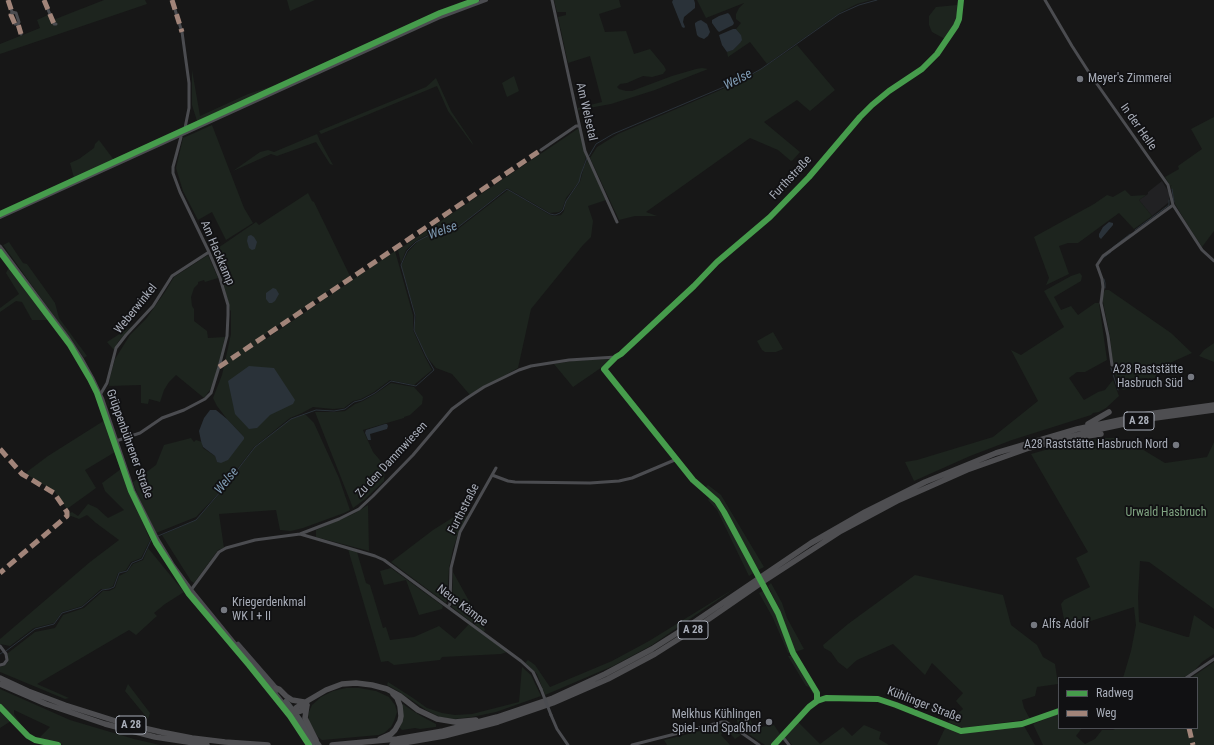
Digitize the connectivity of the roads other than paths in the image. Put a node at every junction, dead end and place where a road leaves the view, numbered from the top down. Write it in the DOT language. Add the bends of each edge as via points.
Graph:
graph roads {
  1 [pos="8,0"];
  2 [pos="44,0"];
  3 [pos="172,0"];
  4 [pos="486,0"];
  5 [pos="552,0"];
  6 [pos="962,0"];
  7 [pos="1045,0"];
  8 [pos="56,24"];
  9 [pos="21,34"];
  10 [pos="579,126"];
  11 [pos="187,132"];
  12 [pos="180,135"];
  13 [pos="541,150"];
  14 [pos="1173,205"];
  15 [pos="0,217"];
  16 [pos="617,222"];
  17 [pos="0,247"];
  18 [pos="209,252"];
  19 [pos="1214,261"];
  20 [pos="616,357"];
  21 [pos="1112,365"];
  22 [pos="100,396"];
  23 [pos="1214,405"];
  24 [pos="1214,410"];
  25 [pos="1109,412"];
  26 [pos="1077,429"];
  27 [pos="1101,434"];
  28 [pos="1066,438"];
  29 [pos="116,441"];
  30 [pos="677,459"];
  31 [pos="496,468"];
  32 [pos="492,475"];
  33 [pos="314,529"];
  34 [pos="300,534"];
  35 [pos="315,538"];
  36 [pos="191,590"];
  37 [pos="448,607"];
  38 [pos="228,635"];
  39 [pos="0,646"];
  40 [pos="1214,659"];
  41 [pos="0,665"];
  42 [pos="1187,677"];
  43 [pos="0,678"];
  44 [pos="0,684"];
  45 [pos="276,688"];
  46 [pos="390,691"];
  47 [pos="817,693"];
  48 [pos="823,699"];
  49 [pos="817,701"];
  50 [pos="285,702"];
  51 [pos="306,704"];
  52 [pos="0,707"];
  53 [pos="1058,711"];
  54 [pos="293,713"];
  55 [pos="485,720"];
  56 [pos="782,736"];
  57 [pos="155,737"];
  58 [pos="314,739"];
  59 [pos="355,743"];
  60 [pos="58,745"];
  61 [pos="181,745"];
  62 [pos="207,745"];
  63 [pos="268,745"];
  64 [pos="332,745"];
  65 [pos="392,745"];
  66 [pos="568,745"];
  67 [pos="632,745"];
  68 [pos="759,745"];
  69 [pos="774,745"];
  70 [pos="789,745"];
  1 -- 9 [label="street" via="11,15 15,24 18,24"];
  2 -- 8 [label="street"];
  3 -- 11 [label="street" via="182,32 190,83 185,128"];
  4 -- 11 [label="street" via="438,18"];
  5 -- 10 [label="street, Am Welsetal"];
  6 -- 20 [label="street, Furthstraße" via="956,26 932,59 860,116 809,177 770,217 717,262"];
  7 -- 14 [label="street, In der Helle" via="1090,74 1168,185"];
  10 -- 13 [label="street"];
  10 -- 16 [label="street, Am Welsetal" via="587,155"];
  11 -- 12 [label="street"];
  12 -- 15 [label="street"];
  12 -- 18 [label="street, Am Hackkamp" via="173,173"];
  14 -- 19 [label="street, In der Helle" via="1202,250"];
  14 -- 21 [label="street" via="1103,256 1097,265 1102,279 1101,303"];
  17 -- 22 [label="main road, Grüppenbührener Straße" via="82,360"];
  18 -- 22 [label="street, Weberwinkel" via="172,276 153,306 116,348 107,383"];
  18 -- 29 [label="street, Am Hackkamp" via="228,305 227,336 211,393 196,405 162,418 140,432"];
  20 -- 30 [label="street, Furthstraße" via="604,369"];
  20 -- 33 [label="street, Zu den Dammwiesen" via="568,360 531,366 484,387 452,409 413,455 366,503 352,513"];
  22 -- 29 [label="main road, Grüppenbührener Straße"];
  23 -- 26 [label="highway, A 28" via="1148,414"];
  24 -- 28 [label="highway, A 28" via="1148,419"];
  25 -- 26 [label="highway"];
  26 -- 55 [label="highway, A 28" via="981,459 895,496 816,540 629,663 553,698"];
  27 -- 28 [label="highway"];
  28 -- 65 [label="highway, A 28" via="967,470 874,513 764,580 655,654 583,691 491,724"];
  29 -- 36 [label="main road, Grüppenbührener Straße" via="133,491 157,539"];
  30 -- 32 [label="street" via="619,481 515,482"];
  30 -- 47 [label="street, bridge" via="693,480 720,506 778,613 793,653"];
  31 -- 32 [label="street, Furthstraße"];
  32 -- 37 [label="street, Furthstraße" via="460,532 451,568"];
  33 -- 34 [label="street, Zu den Dammwiesen"];
  33 -- 35 [label="street"];
  34 -- 35 [label="street, Neue Kämpe"];
  34 -- 36 [label="street, Zu den Dammwiesen" via="255,540 226,548 219,552"];
  35 -- 37 [label="street, Neue Kämpe" via="380,558"];
  36 -- 38 [label="main road, Grüppenbührener Straße"];
  37 -- 66 [label="street, Neue Kämpe, bridge" via="533,672 557,729"];
  38 -- 45 [label="main road, Grüppenbührener Straße"];
  38 -- 50 [label="main road, Grüppenbührener Straße"];
  39 -- 41 [label="street" via="4,649 7,660"];
  40 -- 42 [label="street"];
  43 -- 63 [label="highway, A 28" via="65,705 122,723 192,738"];
  44 -- 57 [label="highway, A 28" via="69,712"];
  45 -- 50 [label="main road, Grüppenbührener Straße"];
  45 -- 51 [label="highway" via="292,700"];
  46 -- 51 [label="highway" via="372,685 348,683 333,687"];
  46 -- 55 [label="highway" via="436,719 455,722"];
  46 -- 59 [label="highway" via="397,698 401,711 395,730 381,738"];
  47 -- 48 [label="street"];
  47 -- 49 [label="street"];
  48 -- 49 [label="street, Kühlinger Straße"];
  48 -- 53 [label="street, Kühlinger Straße" via="878,699 961,731 1022,724"];
  49 -- 56 [label="street, Kühlinger Straße"];
  50 -- 54 [label="main road"];
  51 -- 54 [label="highway" via="301,711"];
  51 -- 58 [label="highway" via="305,718"];
  52 -- 60 [label="street" via="34,740"];
  54 -- 58 [label="main road"];
  55 -- 59 [label="highway, A 28" via="422,735"];
  56 -- 69 [label="street, Kühlinger Straße"];
  56 -- 70 [label="street"];
  57 -- 61 [label="highway"];
  57 -- 62 [label="highway, A 28"];
  59 -- 64 [label="highway, A 28"];
  67 -- 68 [label="street" via="722,722 726,722"];
}
